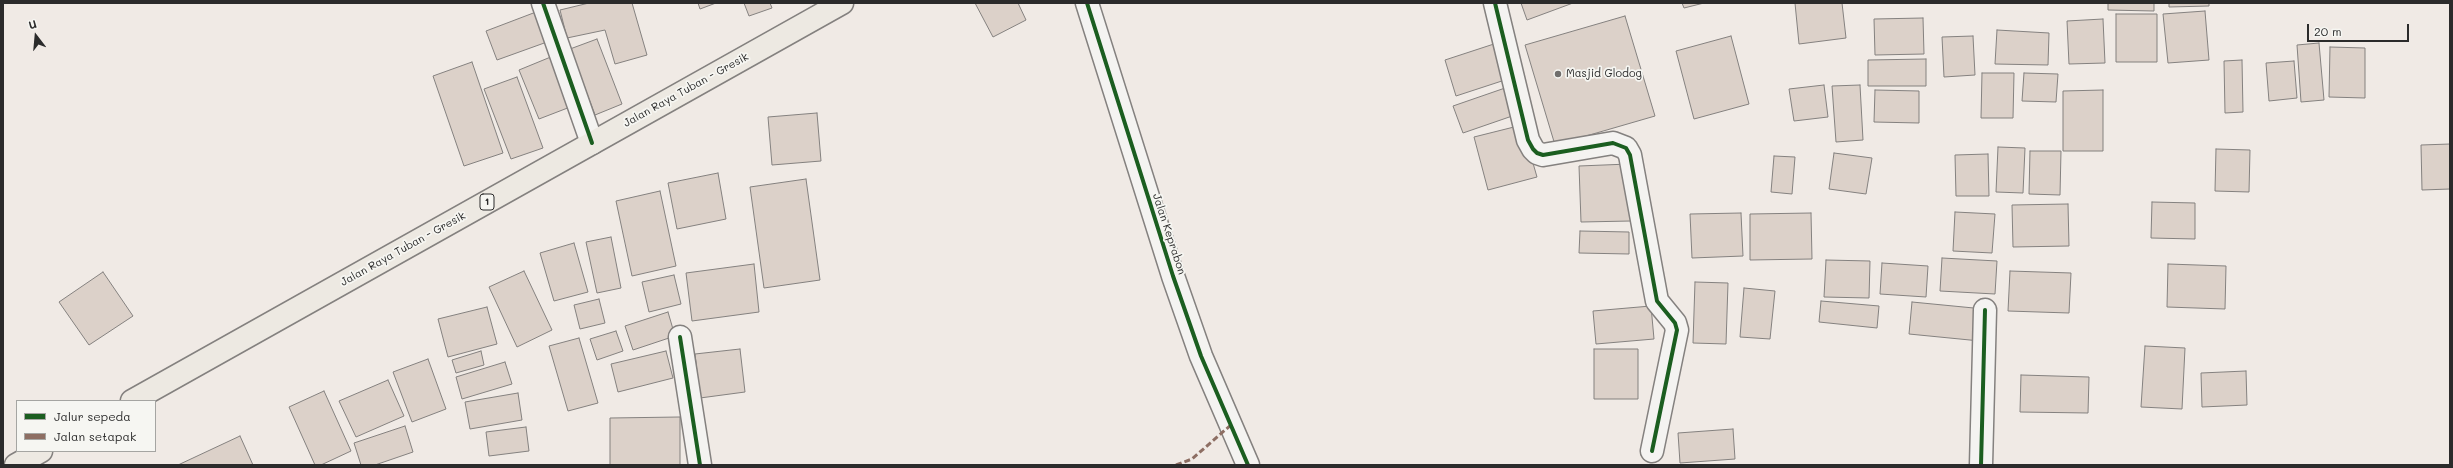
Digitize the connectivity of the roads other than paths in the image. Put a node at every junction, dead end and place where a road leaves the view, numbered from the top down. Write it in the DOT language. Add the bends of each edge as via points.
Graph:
graph roads {
  1 [pos="543,3"];
  2 [pos="842,3"];
  3 [pos="1087,3"];
  4 [pos="1495,3"];
  5 [pos="592,143"];
  6 [pos="1985,310"];
  7 [pos="680,337"];
  8 [pos="134,400"];
  9 [pos="1652,451"];
  10 [pos="39,452"];
  11 [pos="16,465"];
  12 [pos="700,465"];
  13 [pos="1248,465"];
  14 [pos="1981,465"];
  1 -- 5 [label="street"];
  2 -- 5 [label="highway, Jalan Raya Tuban - Gresik / 1"];
  3 -- 13 [label="street, Jalan Keprabon" via="1172,276 1201,356"];
  4 -- 9 [label="street" via="1528,140 1533,149 1544,155 1613,143 1626,148 1630,155 1657,301 1675,323 1677,330"];
  5 -- 8 [label="highway, Jalan Raya Tuban - Gresik / 1"];
  6 -- 14 [label="street"];
  7 -- 12 [label="street"];
  10 -- 11 [label="highway"];
}
